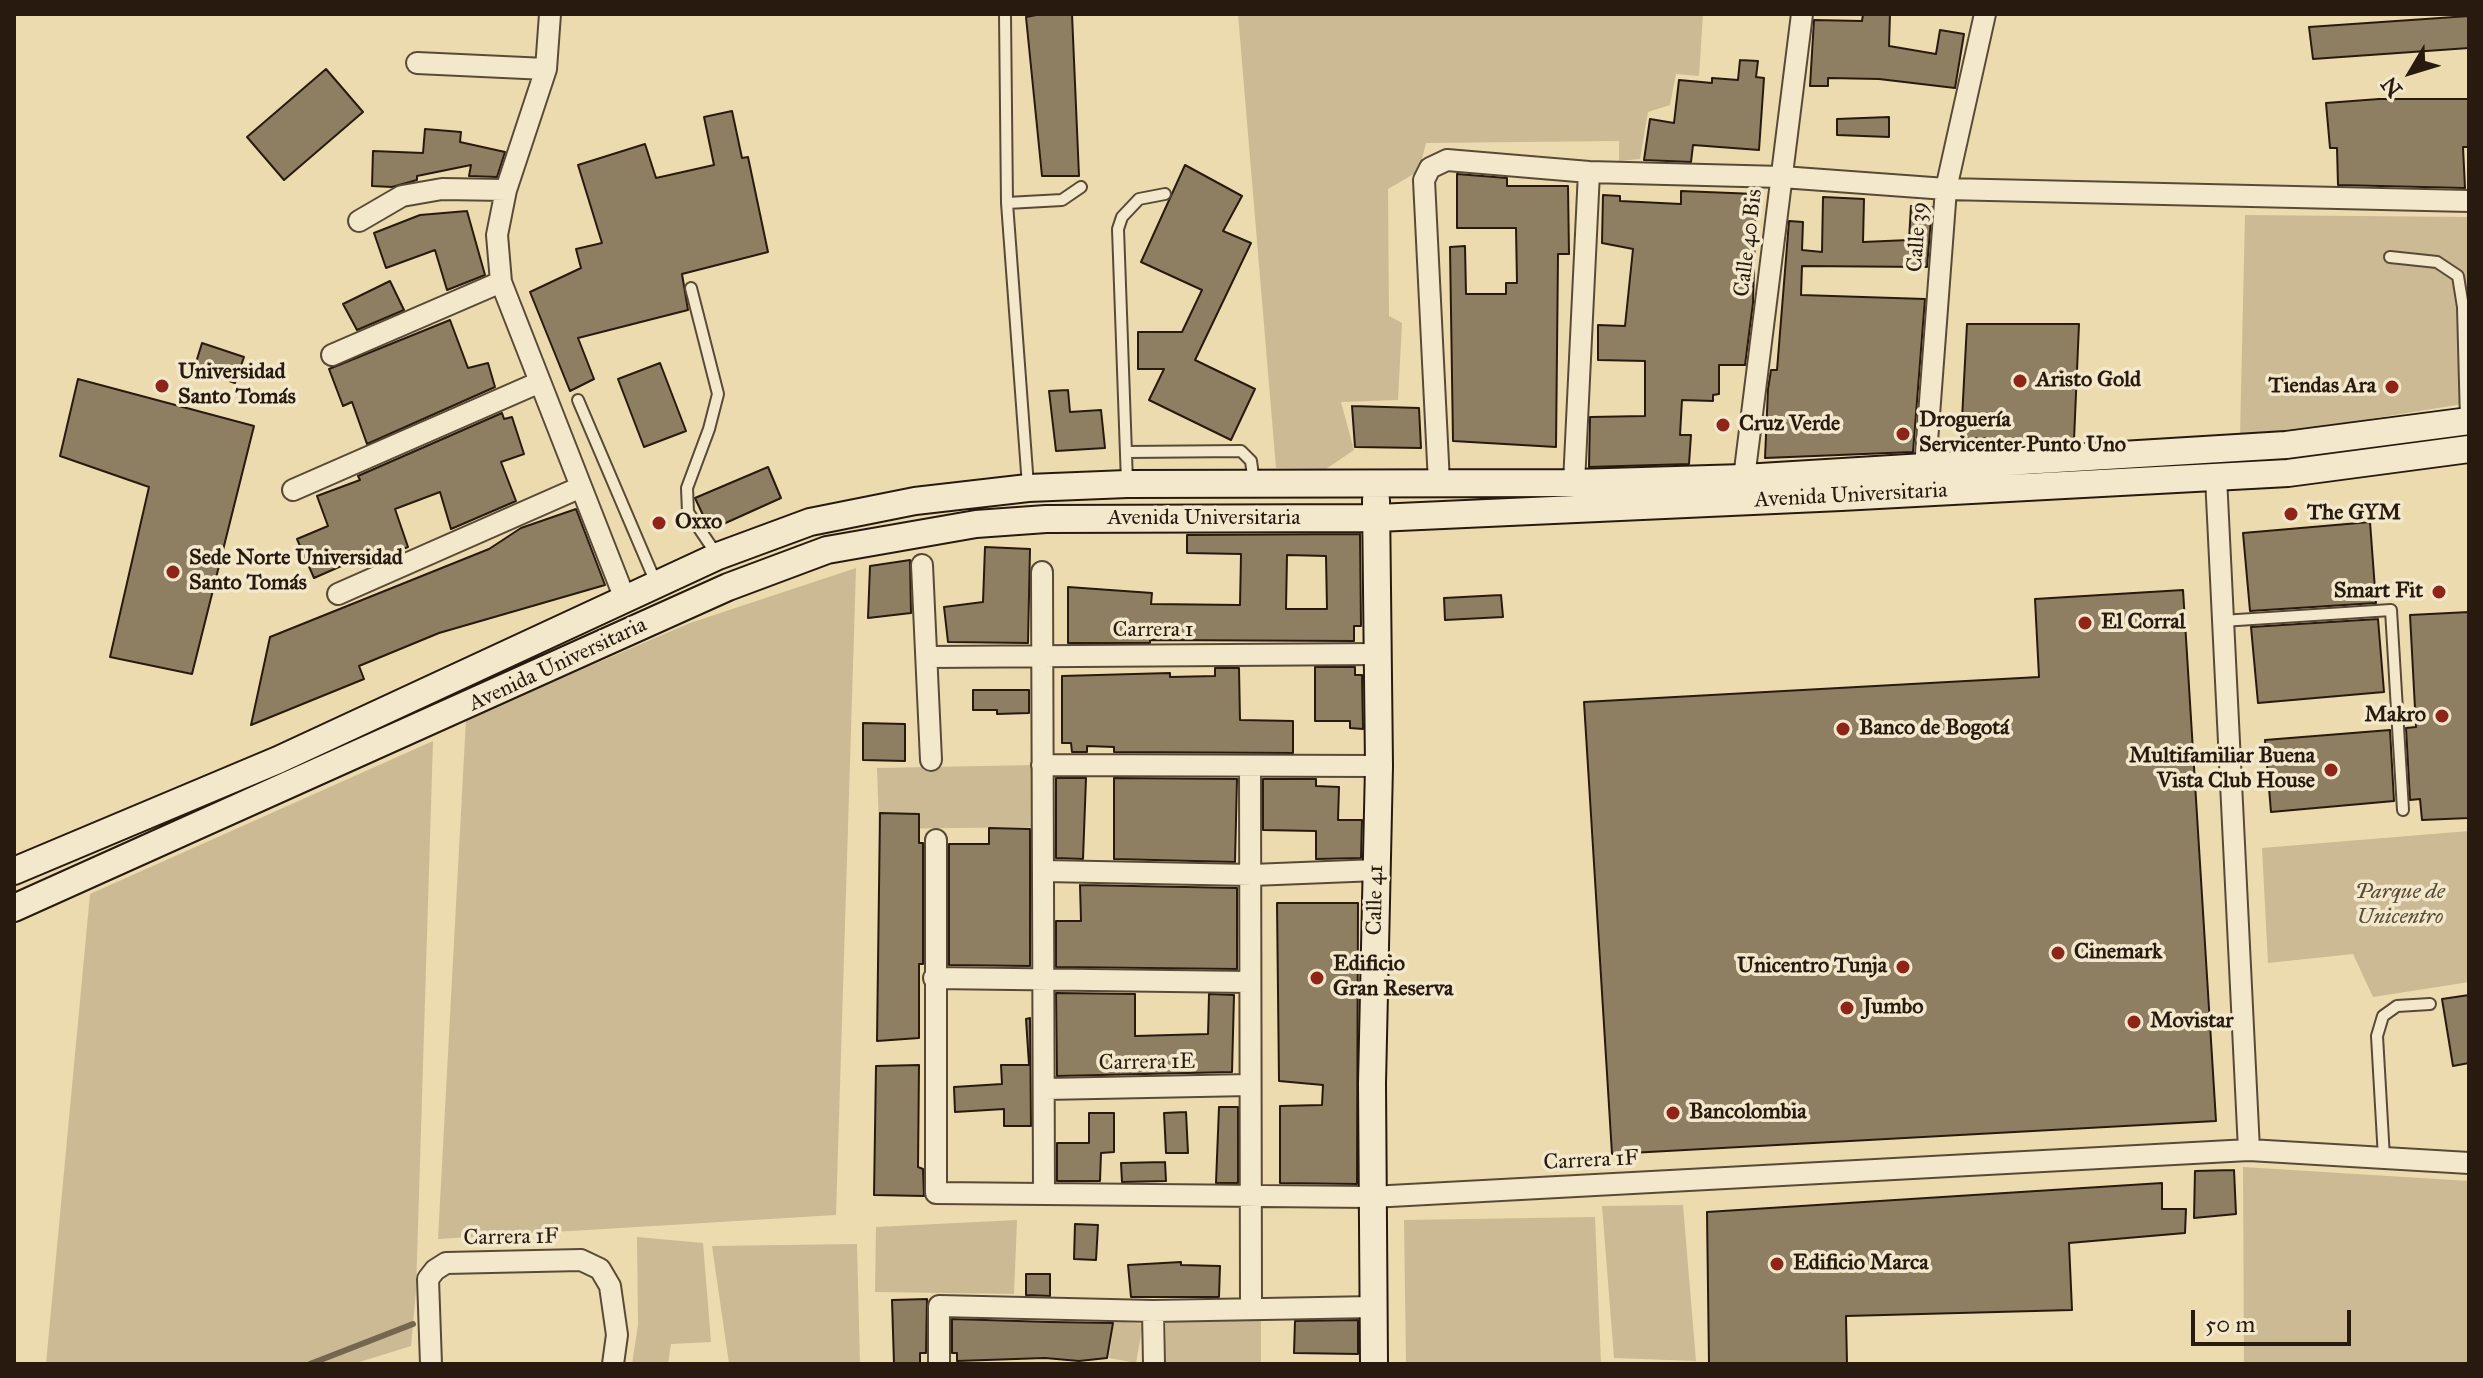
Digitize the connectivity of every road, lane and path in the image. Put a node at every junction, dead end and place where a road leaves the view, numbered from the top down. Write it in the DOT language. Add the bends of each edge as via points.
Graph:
graph roads {
  1 [pos="550,14"];
  2 [pos="1005,14"];
  3 [pos="1802,14"];
  4 [pos="1985,14"];
  5 [pos="417,63"];
  6 [pos="546,69"];
  7 [pos="1589,172"];
  8 [pos="1782,177"];
  9 [pos="1081,187"];
  10 [pos="1946,189"];
  11 [pos="506,190"];
  12 [pos="1165,194"];
  13 [pos="2469,201"];
  14 [pos="1007,203"];
  15 [pos="359,221"];
  16 [pos="2390,257"];
  17 [pos="501,282"];
  18 [pos="691,288"];
  19 [pos="332,355"];
  20 [pos="540,382"];
  21 [pos="578,400"];
  22 [pos="2468,421"];
  23 [pos="2469,449"];
  24 [pos="1126,452"];
  25 [pos="1925,468"];
  26 [pos="2216,477"];
  27 [pos="1744,478"];
  28 [pos="1439,483"];
  29 [pos="1574,483"];
  30 [pos="1127,484"];
  31 [pos="1375,484"];
  32 [pos="1255,485"];
  33 [pos="581,487"];
  34 [pos="1028,488"];
  35 [pos="293,490"];
  36 [pos="1377,518"];
  37 [pos="718,556"];
  38 [pos="922,565"];
  39 [pos="1042,572"];
  40 [pos="657,585"];
  41 [pos="338,594"];
  42 [pos="625,599"];
  43 [pos="2222,621"];
  44 [pos="1378,654"];
  45 [pos="1043,656"];
  46 [pos="928,657"];
  47 [pos="931,760"];
  48 [pos="1042,765"];
  49 [pos="1379,766"];
  50 [pos="1250,767"];
  51 [pos="2403,810"];
  52 [pos="936,840"];
  53 [pos="1377,870"];
  54 [pos="14,871"];
  55 [pos="1045,871"];
  56 [pos="1252,875"];
  57 [pos="14,908"];
  58 [pos="934,978"];
  59 [pos="1041,981"];
  60 [pos="1249,982"];
  61 [pos="2430,1004"];
  62 [pos="1250,1085"];
  63 [pos="1045,1089"];
  64 [pos="2249,1150"];
  65 [pos="2384,1158"];
  66 [pos="2469,1163"];
  67 [pos="1044,1192"];
  68 [pos="1251,1197"];
  69 [pos="1371,1197"];
  70 [pos="1251,1306"];
  71 [pos="1374,1307"];
  72 [pos="1153,1311"];
  73 [pos="431,1364"];
  74 [pos="613,1364"];
  75 [pos="939,1364"];
  76 [pos="1154,1364"];
  77 [pos="1374,1364"];
  1 -- 6 [label="street"];
  2 -- 14 [label="lane"];
  3 -- 8 [label="street, Calle 40 Bis"];
  4 -- 10 [label="street, Calle 39"];
  5 -- 6 [label="street"];
  6 -- 11 [label="street"];
  7 -- 8 [label="street"];
  7 -- 28 [label="street" via="1447,160 1430,168 1424,180"];
  7 -- 29 [label="street"];
  8 -- 10 [label="street"];
  8 -- 27 [label="street, Calle 40 Bis"];
  9 -- 14 [label="lane" via="1062,200"];
  10 -- 13 [label="street"];
  10 -- 25 [label="street, Calle 39"];
  11 -- 15 [label="street" via="442,189 402,196"];
  11 -- 17 [label="street" via="497,235"];
  12 -- 24 [label="lane" via="1139,199 1118,229"];
  14 -- 34 [label="lane"];
  16 -- 22 [label="lane" via="2437,262 2458,276"];
  17 -- 19 [label="street"];
  17 -- 20 [label="street"];
  18 -- 37 [label="lane" via="718,394 687,488 688,512"];
  20 -- 33 [label="street"];
  20 -- 35 [label="street"];
  21 -- 40 [label="lane"];
  22 -- 25 [label="main road, Avenida Universitaria" via="2286,445"];
  23 -- 26 [label="main road, Avenida Universitaria" via="2388,462"];
  24 -- 30 [label="lane"];
  24 -- 32 [label="lane" via="1241,451 1251,461"];
  25 -- 27 [label="main road, Avenida Universitaria"];
  26 -- 36 [label="main road, Avenida Universitaria"];
  26 -- 43 [label="street"];
  27 -- 29 [label="main road, Avenida Universitaria"];
  28 -- 29 [label="main road, Avenida Universitaria"];
  28 -- 31 [label="main road, Avenida Universitaria"];
  30 -- 32 [label="main road, Avenida Universitaria"];
  30 -- 34 [label="main road, Avenida Universitaria"];
  31 -- 32 [label="main road, Avenida Universitaria"];
  31 -- 36 [label="main road, Calle 41"];
  33 -- 41 [label="street"];
  33 -- 42 [label="street"];
  34 -- 37 [label="main road, Avenida Universitaria" via="915,501 810,522"];
  36 -- 44 [label="main road, Calle 41"];
  36 -- 57 [label="main road, Avenida Universitaria" via="1046,519 976,524 827,550 728,587"];
  37 -- 40 [label="main road, Avenida Universitaria"];
  38 -- 46 [label="street"];
  39 -- 45 [label="street"];
  40 -- 42 [label="main road, Avenida Universitaria"];
  42 -- 54 [label="main road, Avenida Universitaria" via="278,760"];
  43 -- 51 [label="lane" via="2391,610"];
  43 -- 64 [label="street"];
  44 -- 45 [label="street, Carrera 1"];
  44 -- 49 [label="main road, Calle 41"];
  45 -- 46 [label="street, Carrera 1"];
  45 -- 48 [label="street"];
  46 -- 47 [label="street"];
  48 -- 50 [label="street"];
  48 -- 55 [label="street"];
  49 -- 50 [label="street"];
  49 -- 53 [label="main road, Calle 41"];
  50 -- 56 [label="street"];
  52 -- 58 [label="street"];
  53 -- 56 [label="street"];
  53 -- 69 [label="main road, Calle 41"];
  55 -- 56 [label="street"];
  55 -- 59 [label="street"];
  56 -- 60 [label="street"];
  58 -- 59 [label="street"];
  58 -- 67 [label="street, Carrera 1F" via="936,1193"];
  59 -- 60 [label="street"];
  59 -- 63 [label="street"];
  60 -- 62 [label="street"];
  61 -- 65 [label="lane" via="2397,1006 2383,1016 2377,1036"];
  62 -- 63 [label="street, Carrera 1E"];
  62 -- 68 [label="street"];
  63 -- 67 [label="street"];
  64 -- 65 [label="street, Carrera 1F"];
  64 -- 69 [label="street, Carrera 1F"];
  65 -- 66 [label="street, Carrera 1F"];
  67 -- 68 [label="street, Carrera 1F"];
  68 -- 69 [label="street, Carrera 1F"];
  68 -- 70 [label="street"];
  69 -- 71 [label="main road, Calle 41"];
  70 -- 71 [label="street"];
  70 -- 72 [label="street"];
  71 -- 77 [label="main road, Calle 41"];
  72 -- 75 [label="street" via="939,1306"];
  72 -- 76 [label="street"];
  73 -- 74 [label="street, Carrera 1F" via="428,1279 446,1263 581,1260 600,1269 610,1286 617,1335"];
}
